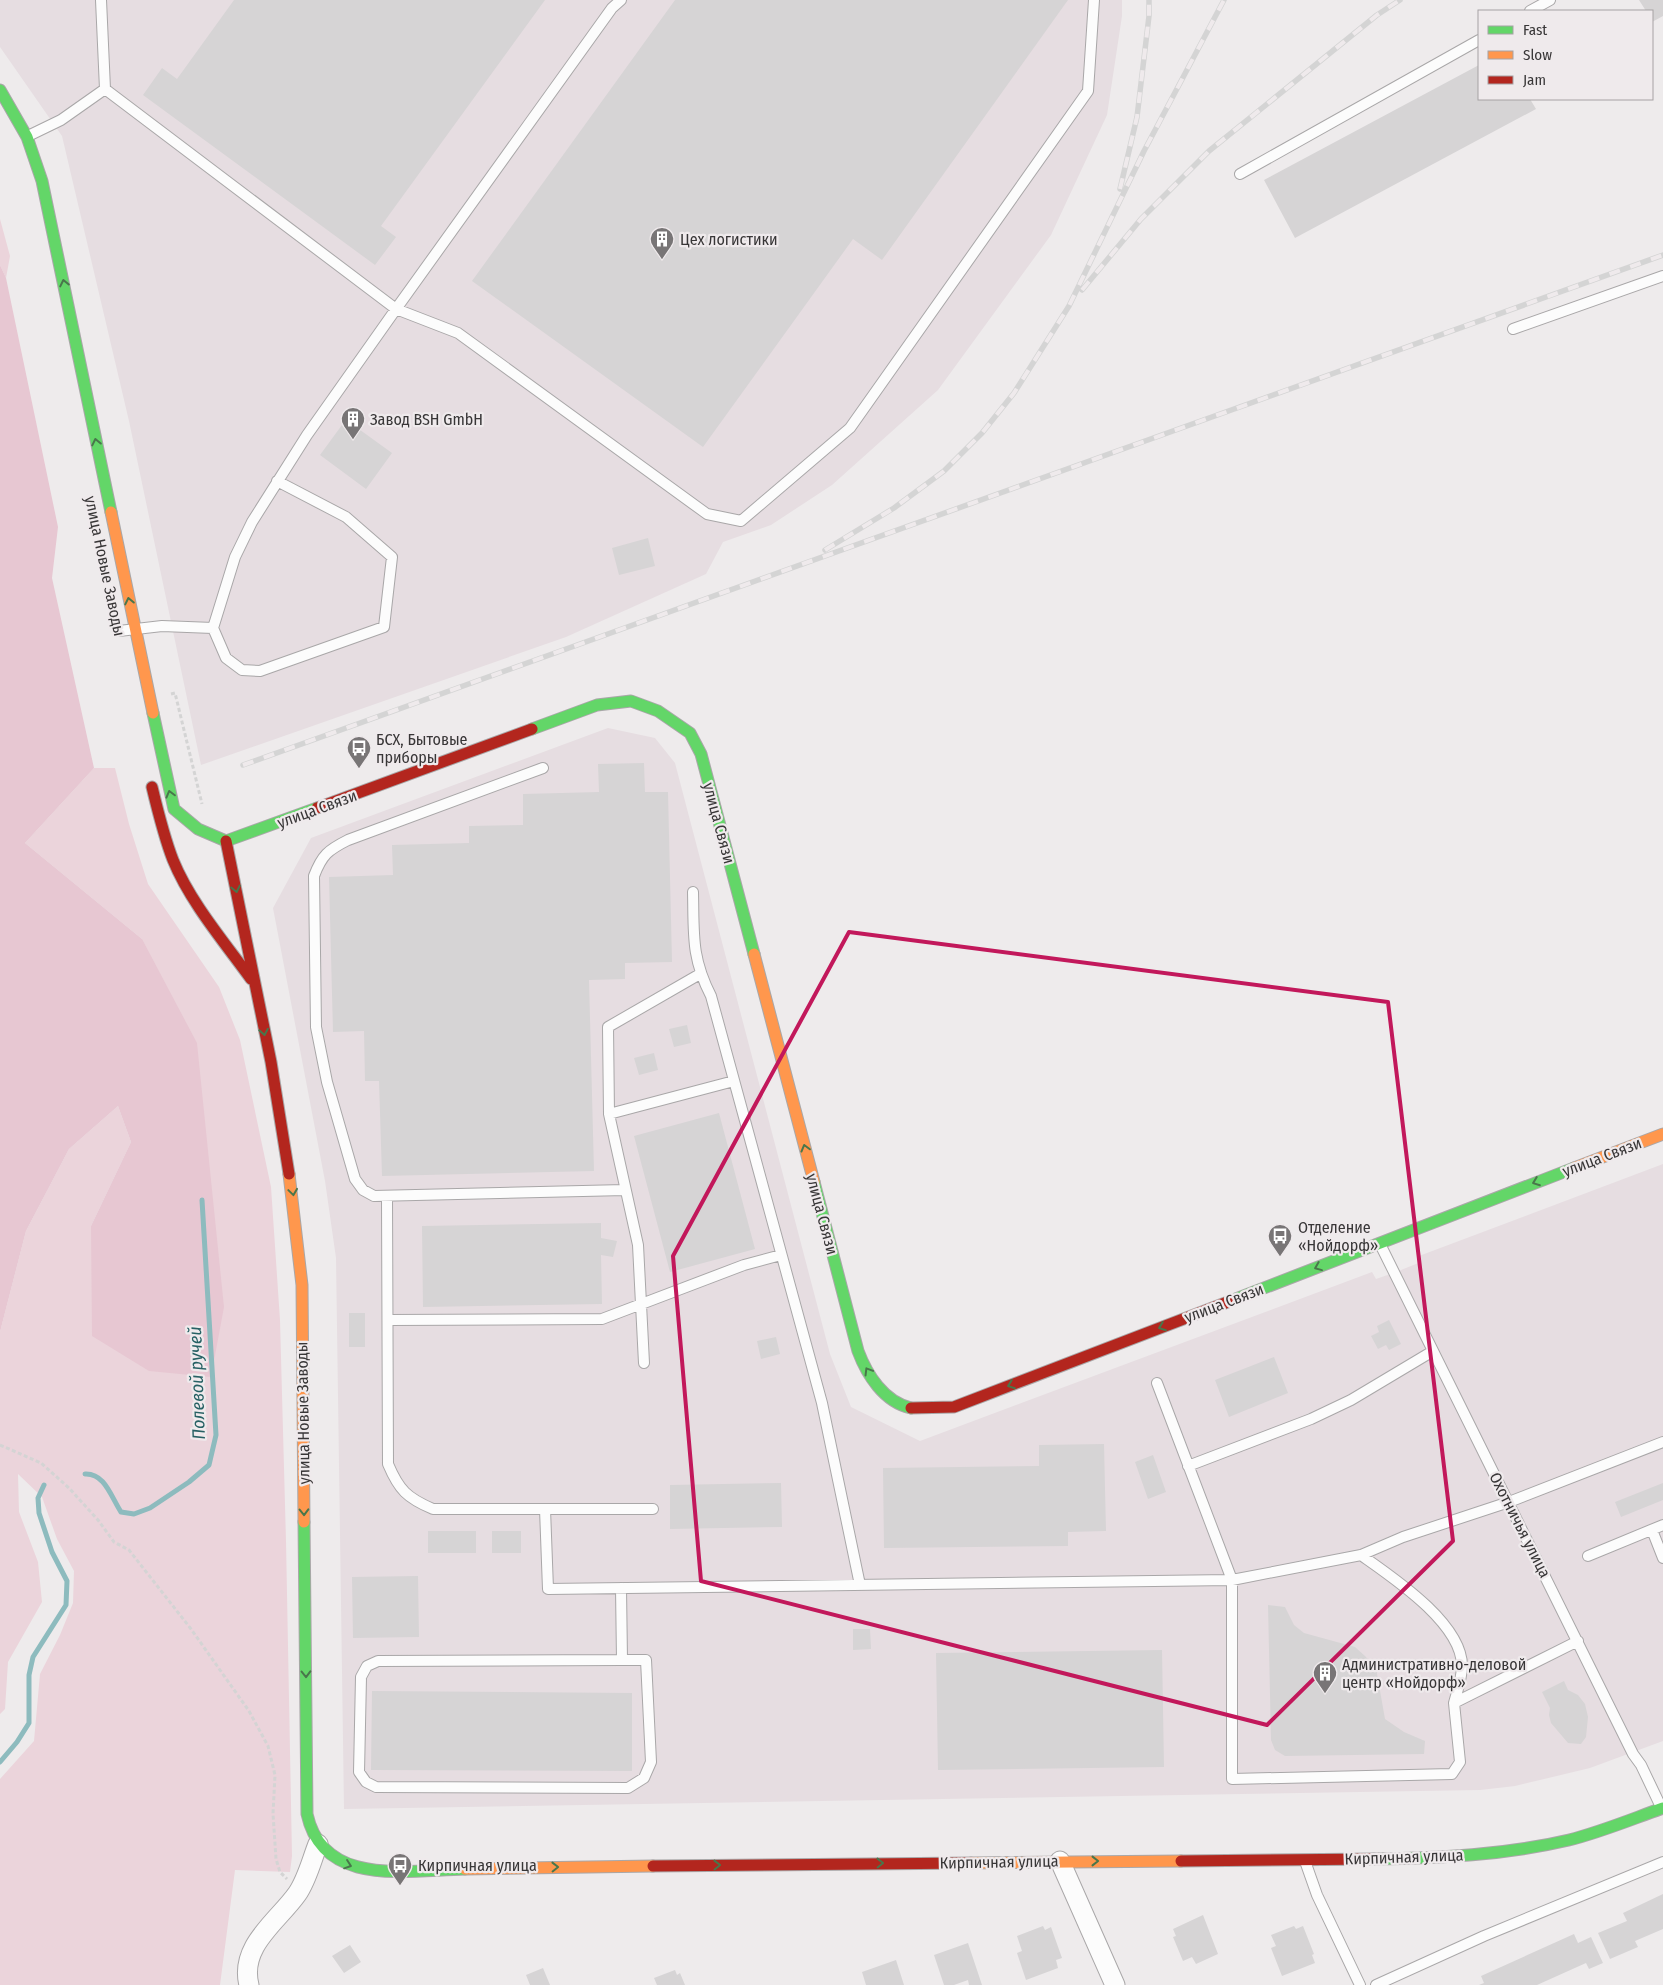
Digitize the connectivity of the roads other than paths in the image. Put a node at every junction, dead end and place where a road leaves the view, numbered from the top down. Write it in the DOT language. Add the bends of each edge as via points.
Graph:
graph roads {
  1 [pos="101,0"];
  2 [pos="621,0"];
  3 [pos="1094,0"];
  4 [pos="1550,0"];
  5 [pos="1532,10"];
  6 [pos="1478,41"];
  7 [pos="0,90"];
  8 [pos="105,90"];
  9 [pos="27,137"];
  10 [pos="1240,174"];
  11 [pos="1663,276"];
  12 [pos="396,309"];
  13 [pos="1513,329"];
  14 [pos="277,481"];
  15 [pos="135,628"];
  16 [pos="214,628"];
  17 [pos="119,631"];
  18 [pos="543,768"];
  19 [pos="150,775"];
  20 [pos="226,841"];
  21 [pos="693,892"];
  22 [pos="700,974"];
  23 [pos="256,984"];
  24 [pos="734,1081"];
  25 [pos="608,1114"];
  26 [pos="1663,1134"];
  27 [pos="625,1190"];
  28 [pos="387,1198"];
  29 [pos="1379,1242"];
  30 [pos="781,1255"];
  31 [pos="641,1304"];
  32 [pos="388,1320"];
  33 [pos="1433,1351"];
  34 [pos="644,1363"];
  35 [pos="1157,1383"];
  36 [pos="1663,1442"];
  37 [pos="1188,1466"];
  38 [pos="1509,1502"];
  39 [pos="546,1509"];
  40 [pos="653,1509"];
  41 [pos="1663,1525"];
  42 [pos="1652,1530"];
  43 [pos="1361,1555"];
  44 [pos="1588,1556"];
  45 [pos="1663,1558"];
  46 [pos="1232,1580"];
  47 [pos="860,1585"];
  48 [pos="621,1588"];
  49 [pos="1578,1641"];
  50 [pos="622,1660"];
  51 [pos="1454,1703"];
  52 [pos="1662,1808"];
  53 [pos="318,1844"];
  54 [pos="332,1857"];
  55 [pos="1304,1860"];
  56 [pos="1060,1861"];
  57 [pos="1663,1862"];
  58 [pos="249,1985"];
  59 [pos="1115,1985"];
  60 [pos="1360,1985"];
  61 [pos="1376,1985"];
  1 -- 8 [label="lane"];
  2 -- 12 [label="lane" via="612,8"];
  3 -- 12 [label="lane" via="1088,91 850,428 741,521 708,514 458,332"];
  4 -- 5 [label="lane"];
  6 -- 10 [label="lane"];
  7 -- 9 [label="street, улица Новые Заводы"];
  8 -- 9 [label="lane" via="61,120"];
  8 -- 12 [label="lane"];
  15 -- 9 [label="street, улица Новые Заводы, one-way" via="42,180"];
  11 -- 13 [label="lane"];
  12 -- 14 [label="lane"];
  14 -- 16 [label="lane" via="235,557"];
  14 -- 16 [label="lane" via="346,517 392,557 384,627 260,672 242,670 226,658"];
  15 -- 16 [label="lane"];
  15 -- 17 [label="lane"];
  20 -- 15 [label="street, улица Новые Заводы, one-way" via="199,831 174,809"];
  18 -- 28 [label="lane" via="348,840 332,848 320,860 314,876 316,1027 327,1082 355,1178 363,1190"];
  19 -- 23 [label="street, улица Новые Заводы" via="159,818 174,862 197,902"];
  20 -- 23 [label="street, улица Новые Заводы, one-way"];
  29 -- 20 [label="street, улица Связи, one-way" via="954,1407 909,1408 888,1397 866,1372 858,1351 701,754 690,733 658,710 631,701 597,706"];
  21 -- 22 [label="lane" via="694,948"];
  22 -- 24 [label="lane" via="712,996"];
  22 -- 25 [label="lane" via="608,1027"];
  23 -- 53 [label="street, улица Новые Заводы, one-way" via="292,1186 302,1285 307,1814"];
  24 -- 25 [label="lane"];
  24 -- 30 [label="lane"];
  25 -- 27 [label="lane"];
  26 -- 29 [label="street, улица Связи, one-way"];
  27 -- 28 [label="lane"];
  27 -- 31 [label="lane" via="638,1245"];
  28 -- 32 [label="lane"];
  29 -- 33 [label="lane, Охотничья улица"];
  30 -- 31 [label="lane" via="744,1265"];
  30 -- 47 [label="lane" via="822,1403"];
  31 -- 32 [label="lane" via="602,1319"];
  31 -- 34 [label="lane"];
  32 -- 39 [label="lane" via="388,1464 398,1486 414,1501 433,1509"];
  33 -- 37 [label="lane" via="1351,1400 1311,1419"];
  33 -- 38 [label="lane, Охотничья улица"];
  35 -- 37 [label="lane"];
  36 -- 38 [label="lane"];
  37 -- 46 [label="lane"];
  38 -- 43 [label="lane"];
  38 -- 49 [label="lane, Охотничья улица"];
  39 -- 40 [label="lane"];
  39 -- 48 [label="lane" via="548,1589"];
  41 -- 42 [label="lane"];
  42 -- 44 [label="lane"];
  42 -- 45 [label="lane"];
  43 -- 46 [label="lane"];
  43 -- 51 [label="lane" via="1422,1600 1457,1644 1462,1667"];
  46 -- 47 [label="lane"];
  46 -- 51 [label="lane" via="1232,1780 1452,1774 1460,1762"];
  47 -- 48 [label="lane"];
  48 -- 50 [label="lane"];
  49 -- 51 [label="lane"];
  49 -- 52 [label="lane, Охотничья улица"];
  50 -- 50 [label="lane" via="646,1660 650,1762 644,1778 628,1788 376,1787 366,1782 359,1772 361,1677 367,1666 378,1661"];
  52 -- 55 [label="street, Кирпичная улица" via="1570,1839 1542,1845 1480,1854"];
  53 -- 54 [label="street, улица Новые Заводы"];
  53 -- 58 [label="street" via="298,1893 257,1942 248,1968"];
  54 -- 56 [label="street, Кирпичная улица, one-way" via="366,1871"];
  56 -- 55 [label="street, Кирпичная улица, one-way"];
  55 -- 60 [label="lane"];
  56 -- 59 [label="street"];
  57 -- 61 [label="lane"];
}
